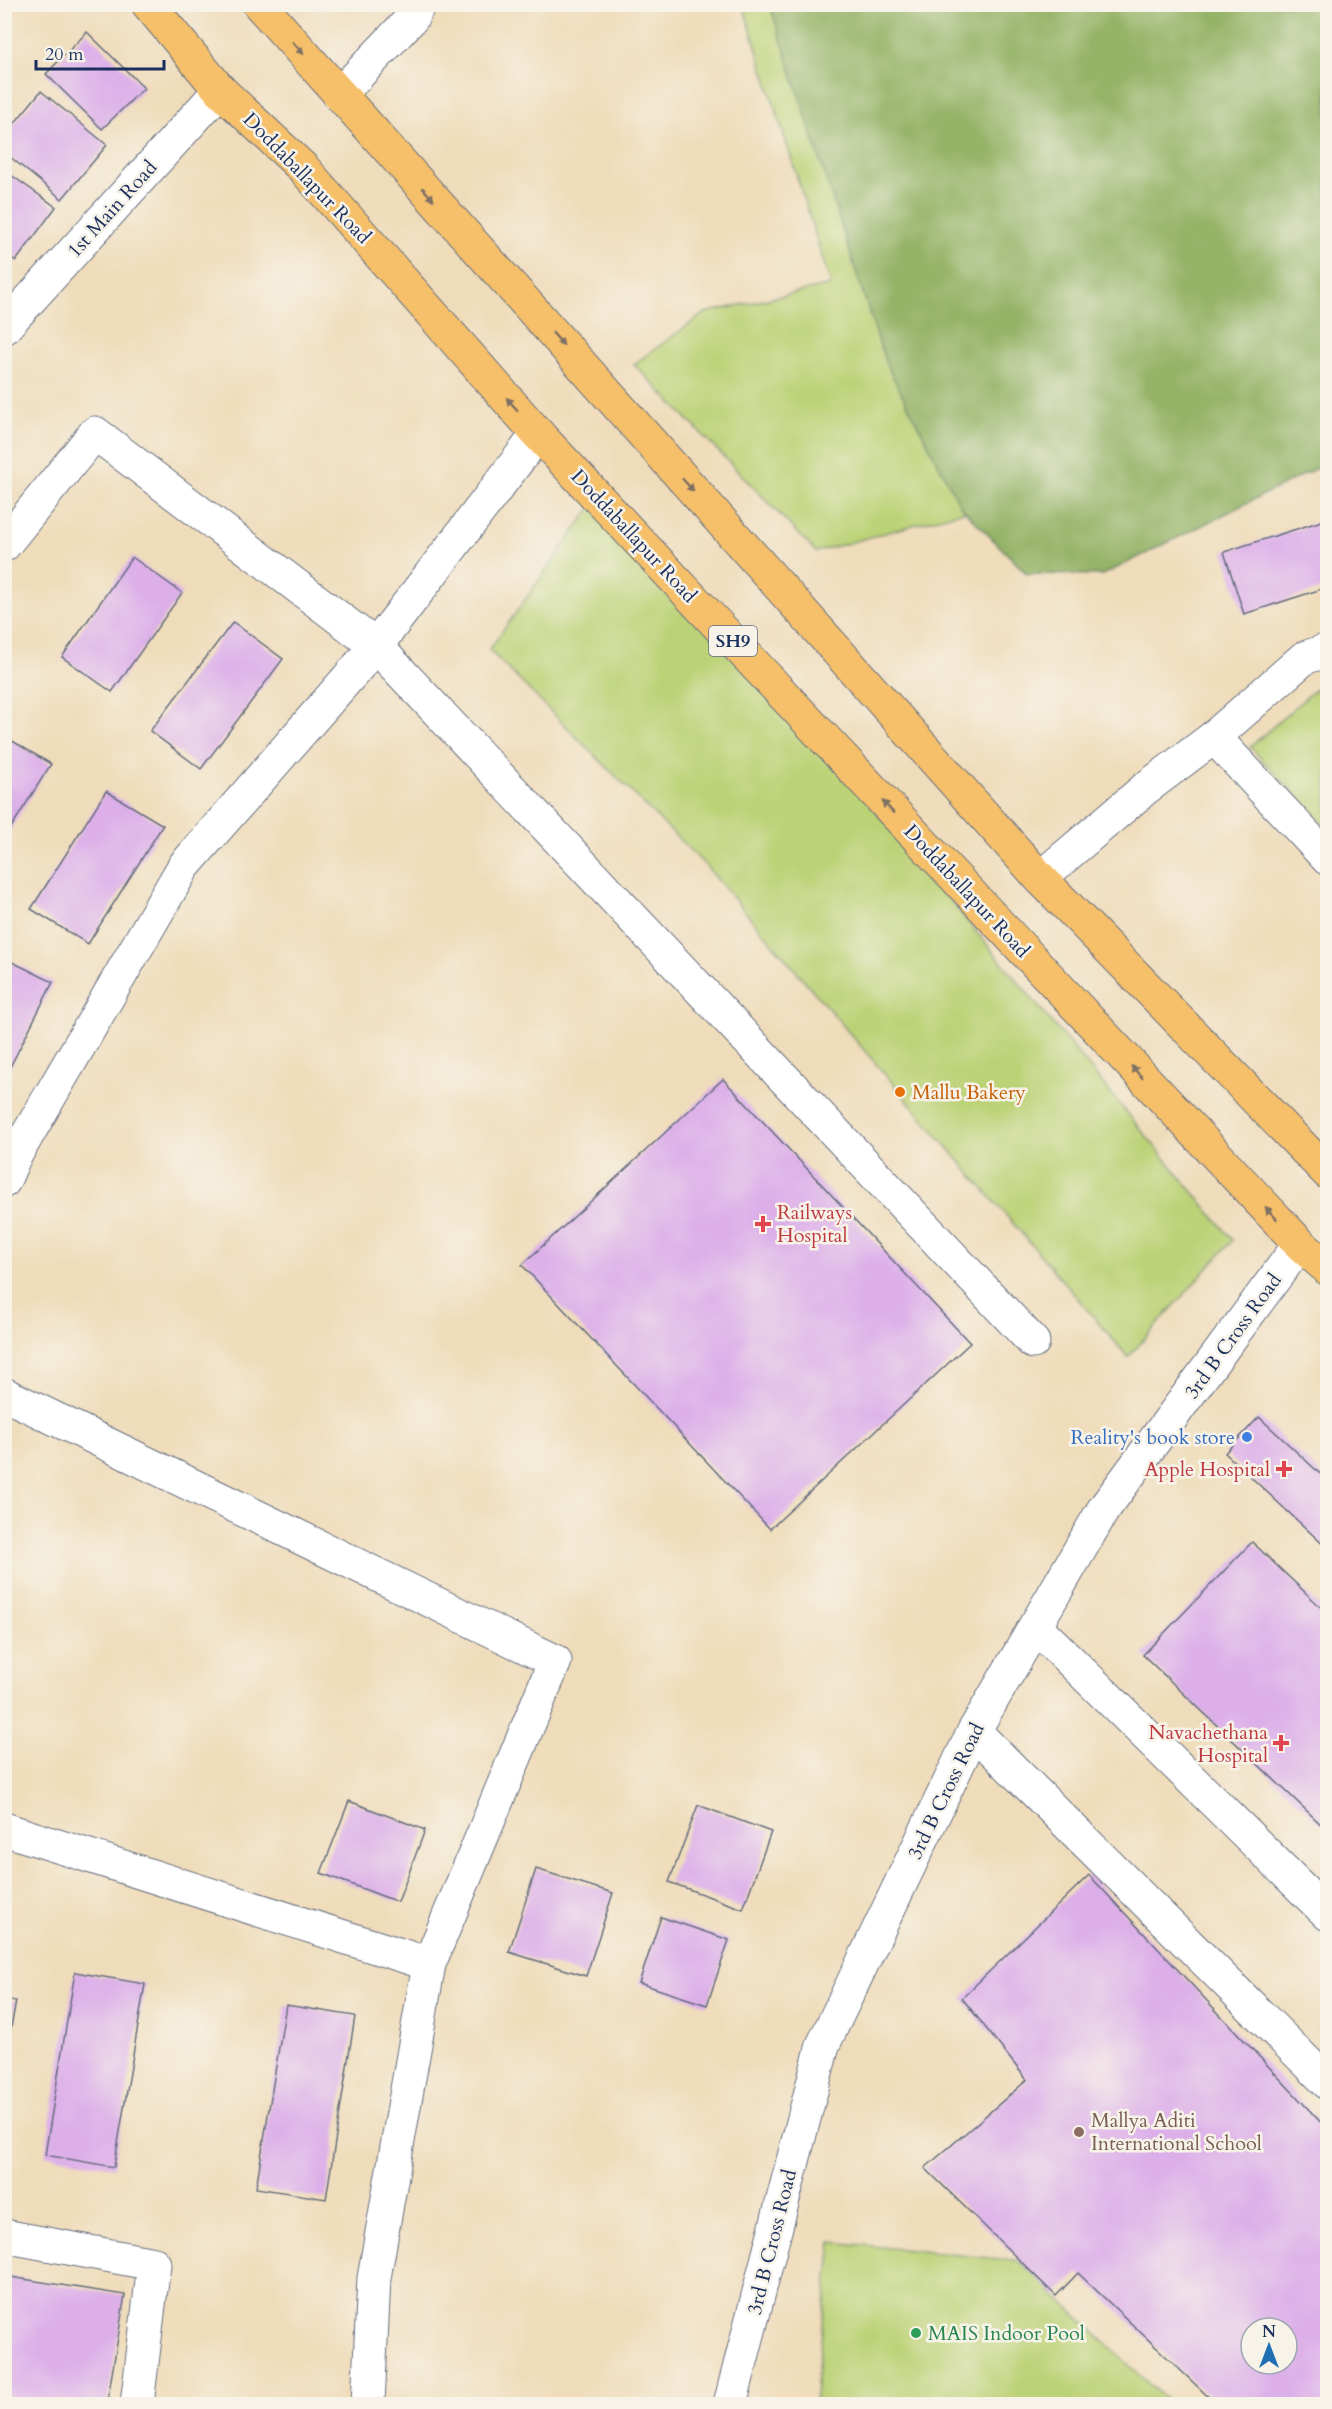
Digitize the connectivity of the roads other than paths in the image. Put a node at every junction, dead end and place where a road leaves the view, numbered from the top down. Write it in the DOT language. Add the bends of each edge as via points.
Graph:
graph roads {
  1 [pos="148,4"];
  2 [pos="259,4"];
  3 [pos="419,4"];
  4 [pos="220,90"];
  5 [pos="339,95"];
  6 [pos="4,328"];
  7 [pos="538,434"];
  8 [pos="4,545"];
  9 [pos="376,646"];
  10 [pos="1328,650"];
  11 [pos="1214,737"];
  12 [pos="1328,859"];
  13 [pos="1040,878"];
  14 [pos="8,1164"];
  15 [pos="1328,1173"];
  16 [pos="1300,1244"];
  17 [pos="1328,1269"];
  18 [pos="1033,1342"];
  19 [pos="4,1394"];
  20 [pos="1035,1626"];
  21 [pos="974,1731"];
  22 [pos="4,1829"];
  23 [pos="1328,1914"];
  24 [pos="429,1964"];
  25 [pos="1328,2083"];
  26 [pos="4,2236"];
  27 [pos="137,2404"];
  28 [pos="368,2404"];
  29 [pos="730,2404"];
  1 -- 4 [label="main road, Doddaballapur Road / SH9"];
  2 -- 5 [label="main road, one-way"];
  3 -- 5 [label="street" via="412,18"];
  4 -- 6 [label="street, 1st Main Road"];
  7 -- 4 [label="main road, Doddaballapur Road / SH9, one-way" via="304,169"];
  5 -- 13 [label="main road, one-way"];
  7 -- 9 [label="street"];
  16 -- 7 [label="main road, Doddaballapur Road / SH9, one-way"];
  8 -- 9 [label="street" via="95,434"];
  9 -- 14 [label="street" via="184,866"];
  9 -- 18 [label="street"];
  10 -- 11 [label="street" via="1304,658"];
  11 -- 12 [label="street"];
  11 -- 13 [label="street" via="1146,788"];
  13 -- 15 [label="main road"];
  16 -- 17 [label="main road, Doddaballapur Road / SH9"];
  16 -- 20 [label="street, 3rd B Cross Road" via="1103,1510"];
  19 -- 24 [label="street" via="555,1661"];
  20 -- 21 [label="street, 3rd B Cross Road"];
  20 -- 23 [label="street"];
  21 -- 25 [label="street"];
  21 -- 29 [label="street, 3rd B Cross Road" via="823,2045"];
  22 -- 24 [label="street"];
  24 -- 28 [label="street" via="374,2278"];
  26 -- 27 [label="street" via="154,2264"];
}
